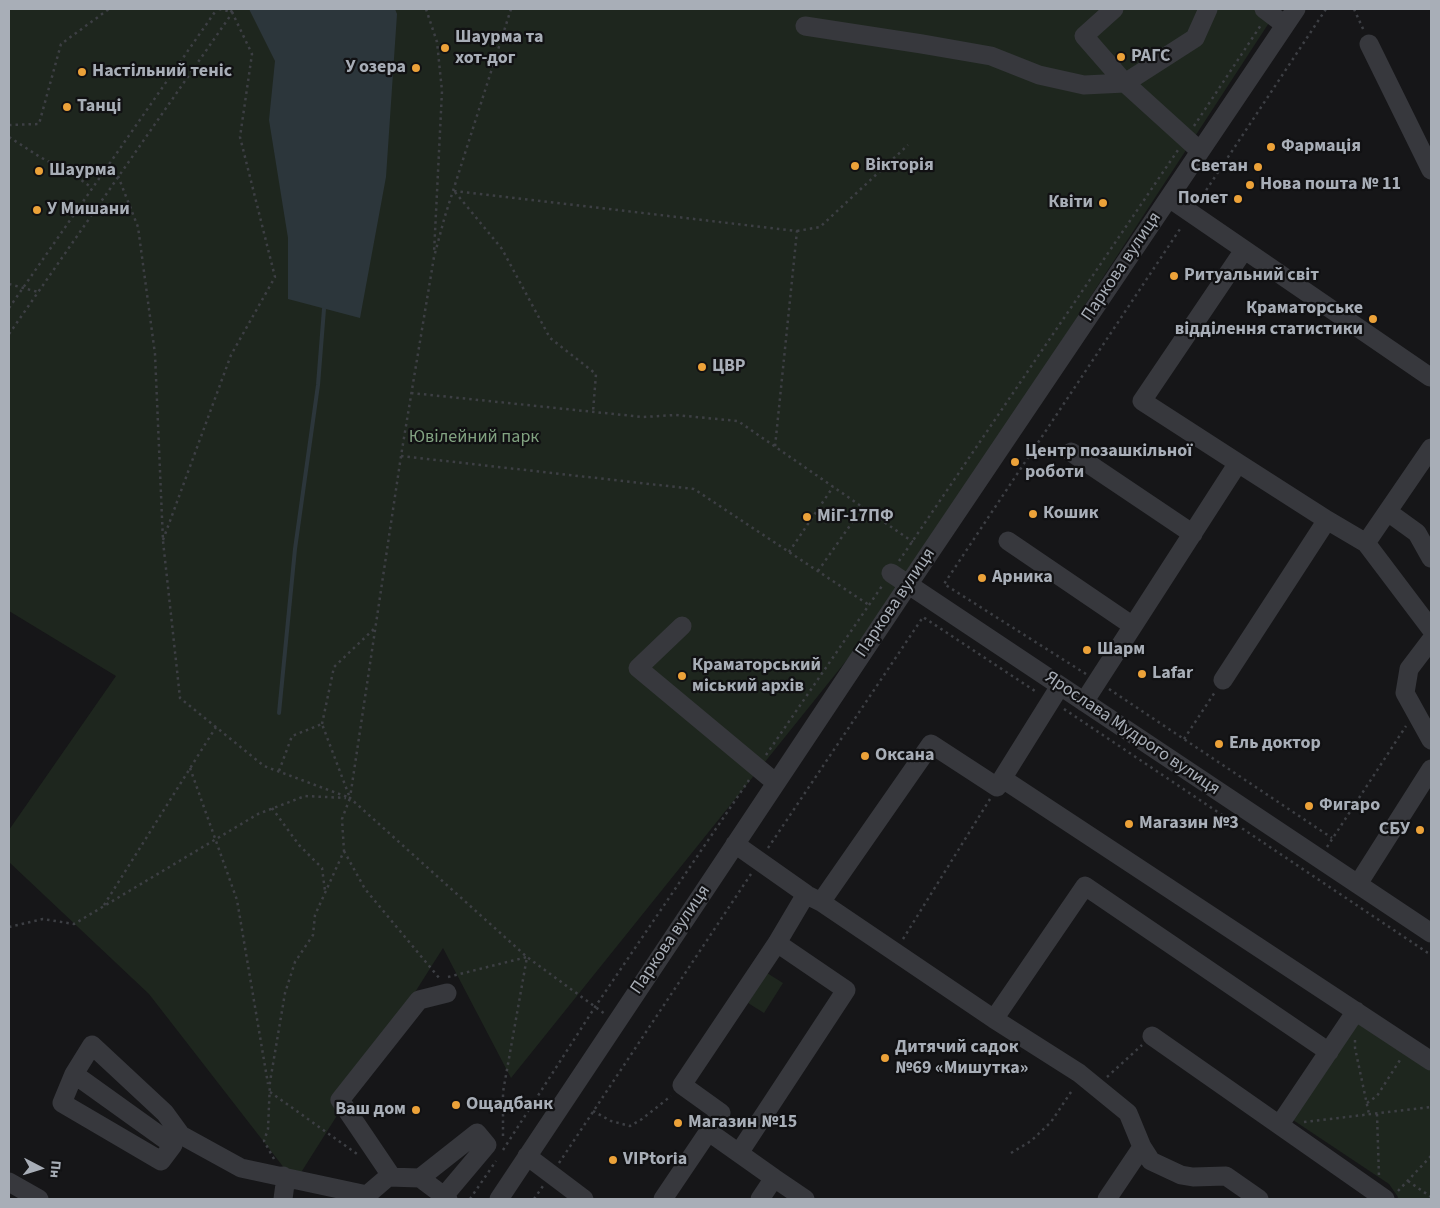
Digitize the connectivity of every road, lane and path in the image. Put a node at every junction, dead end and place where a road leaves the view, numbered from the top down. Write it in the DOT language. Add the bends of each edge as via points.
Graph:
graph roads {
  1 [pos="109,9"];
  2 [pos="218,9"];
  3 [pos="229,9"];
  4 [pos="235,9"];
  5 [pos="426,9"];
  6 [pos="510,9"];
  7 [pos="1114,9"];
  8 [pos="1208,9"];
  9 [pos="1296,9"];
  10 [pos="1326,9"];
  11 [pos="1354,9"];
  12 [pos="1267,11"];
  13 [pos="232,12"];
  14 [pos="1285,25"];
  15 [pos="805,26"];
  16 [pos="1370,44"];
  17 [pos="1124,83"];
  18 [pos="9,125"];
  19 [pos="9,137"];
  20 [pos="1186,138"];
  21 [pos="908,145"];
  22 [pos="1200,151"];
  23 [pos="1431,170"];
  24 [pos="118,176"];
  25 [pos="92,188"];
  26 [pos="454,191"];
  27 [pos="1169,198"];
  28 [pos="1191,213"];
  29 [pos="797,231"];
  30 [pos="1244,250"];
  31 [pos="434,258"];
  32 [pos="9,284"];
  33 [pos="23,288"];
  34 [pos="38,292"];
  35 [pos="9,308"];
  36 [pos="9,334"];
  37 [pos="1431,377"];
  38 [pos="411,392"];
  39 [pos="593,412"];
  40 [pos="775,447"];
  41 [pos="1431,448"];
  42 [pos="1072,452"];
  43 [pos="400,456"];
  44 [pos="1238,463"];
  45 [pos="834,487"];
  46 [pos="863,507"];
  47 [pos="1388,512"];
  48 [pos="1327,520"];
  49 [pos="1193,534"];
  50 [pos="163,541"];
  51 [pos="1008,541"];
  52 [pos="1366,543"];
  53 [pos="789,552"];
  54 [pos="1431,558"];
  55 [pos="818,571"];
  56 [pos="891,573"];
  57 [pos="908,585"];
  58 [pos="682,626"];
  59 [pos="1133,626"];
  60 [pos="375,628"];
  61 [pos="1431,629"];
  62 [pos="1431,640"];
  63 [pos="1223,680"];
  64 [pos="1098,682"];
  65 [pos="1056,694"];
  66 [pos="1084,702"];
  67 [pos="322,724"];
  68 [pos="1406,725"];
  69 [pos="216,727"];
  70 [pos="1184,739"];
  71 [pos="1431,740"];
  72 [pos="758,767"];
  73 [pos="190,768"];
  74 [pos="1431,769"];
  75 [pos="279,771"];
  76 [pos="776,783"];
  77 [pos="1000,783"];
  78 [pos="350,798"];
  79 [pos="272,808"];
  80 [pos="1332,838"];
  81 [pos="216,840"];
  82 [pos="735,844"];
  83 [pos="344,851"];
  84 [pos="1320,859"];
  85 [pos="759,861"];
  86 [pos="1358,884"];
  87 [pos="325,893"];
  88 [pos="814,898"];
  89 [pos="102,907"];
  90 [pos="9,927"];
  91 [pos="1431,933"];
  92 [pos="777,943"];
  93 [pos="894,953"];
  94 [pos="1431,955"];
  95 [pos="527,957"];
  96 [pos="447,992"];
  97 [pos="595,1007"];
  98 [pos="1356,1011"];
  99 [pos="994,1019"];
  100 [pos="616,1023"];
  101 [pos="1152,1036"];
  102 [pos="1355,1040"];
  103 [pos="1408,1046"];
  104 [pos="1329,1052"];
  105 [pos="1431,1061"];
  106 [pos="74,1074"];
  107 [pos="1089,1081"];
  108 [pos="682,1085"];
  109 [pos="270,1092"];
  110 [pos="1367,1103"];
  111 [pos="1431,1107"];
  112 [pos="593,1111"];
  113 [pos="1369,1114"];
  114 [pos="1377,1114"];
  115 [pos="1280,1124"];
  116 [pos="709,1132"];
  117 [pos="177,1140"];
  118 [pos="1142,1146"];
  119 [pos="739,1152"];
  120 [pos="1011,1153"];
  121 [pos="357,1154"];
  122 [pos="527,1156"];
  123 [pos="1431,1156"];
  124 [pos="497,1159"];
  125 [pos="551,1174"];
  126 [pos="283,1176"];
  127 [pos="392,1177"];
  128 [pos="420,1178"];
  129 [pos="774,1178"];
  130 [pos="1408,1181"];
  131 [pos="9,1182"];
  132 [pos="1387,1196"];
  133 [pos="367,1197"];
  134 [pos="1431,1197"];
  135 [pos="35,1198"];
  136 [pos="446,1198"];
  137 [pos="283,1199"];
  138 [pos="470,1199"];
  139 [pos="498,1199"];
  140 [pos="534,1199"];
  141 [pos="584,1199"];
  142 [pos="663,1199"];
  143 [pos="760,1199"];
  144 [pos="805,1199"];
  145 [pos="1107,1199"];
  146 [pos="1259,1199"];
  1 -- 18 [label="path" via="61,44 38,124"];
  2 -- 13 [label="path"];
  2 -- 25 [label="path"];
  3 -- 13 [label="path"];
  4 -- 13 [label="path"];
  5 -- 31 [label="path" via="437,42 442,91"];
  6 -- 26 [label="path"];
  7 -- 17 [label="street" via="1084,36"];
  8 -- 17 [label="street" via="1195,38"];
  9 -- 14 [label="street, Паркова вулиця"];
  10 -- 28 [label="path"];
  11 -- 16 [label="path"];
  12 -- 14 [label="street"];
  12 -- 20 [label="path"];
  13 -- 24 [label="path"];
  13 -- 50 [label="path" via="252,54 240,137 275,277 231,355"];
  14 -- 22 [label="street, Паркова вулиця"];
  15 -- 17 [label="street" via="991,56 1039,75 1084,85"];
  16 -- 23 [label="street"];
  17 -- 20 [label="street"];
  19 -- 25 [label="path"];
  20 -- 22 [label="street"];
  20 -- 46 [label="path" via="913,542"];
  21 -- 29 [label="path" via="820,228"];
  22 -- 27 [label="street, Паркова вулиця"];
  24 -- 34 [label="path"];
  24 -- 50 [label="path" via="138,227 155,354"];
  25 -- 33 [label="path"];
  26 -- 29 [label="path"];
  26 -- 31 [label="path"];
  26 -- 39 [label="path" via="502,249 550,338 596,374"];
  27 -- 28 [label="street"];
  27 -- 57 [label="street, Паркова вулиця"];
  28 -- 30 [label="street"];
  28 -- 64 [label="path" via="944,584"];
  29 -- 40 [label="path"];
  30 -- 37 [label="street"];
  30 -- 44 [label="street" via="1142,401"];
  31 -- 38 [label="path"];
  32 -- 33 [label="path"];
  33 -- 34 [label="path"];
  33 -- 35 [label="path"];
  34 -- 36 [label="path"];
  38 -- 39 [label="path"];
  38 -- 43 [label="path"];
  39 -- 40 [label="path" via="738,421"];
  40 -- 45 [label="path"];
  41 -- 47 [label="street"];
  42 -- 49 [label="street"];
  43 -- 53 [label="path" via="694,489"];
  43 -- 60 [label="path"];
  44 -- 48 [label="street"];
  44 -- 49 [label="street"];
  45 -- 46 [label="path"];
  45 -- 53 [label="path"];
  46 -- 55 [label="path"];
  47 -- 52 [label="street"];
  47 -- 54 [label="street" via="1417,533"];
  48 -- 52 [label="street"];
  48 -- 63 [label="street"];
  49 -- 59 [label="street"];
  50 -- 69 [label="path" via="180,698"];
  51 -- 59 [label="street"];
  52 -- 61 [label="street"];
  53 -- 55 [label="path"];
  55 -- 72 [label="path" via="869,605"];
  56 -- 57 [label="street, Ярослава Мудрого вулиця"];
  57 -- 65 [label="street, Ярослава Мудрого вулиця"];
  57 -- 76 [label="street, Паркова вулиця"];
  58 -- 72 [label="street" via="638,668"];
  59 -- 64 [label="street"];
  60 -- 67 [label="path" via="334,667"];
  60 -- 78 [label="path"];
  62 -- 71 [label="street" via="1409,669 1405,693"];
  63 -- 70 [label="path"];
  64 -- 66 [label="street"];
  64 -- 70 [label="path"];
  65 -- 66 [label="street, Ярослава Мудрого вулиця"];
  65 -- 77 [label="street"];
  65 -- 85 [label="path" via="923,617"];
  65 -- 94 [label="path"];
  66 -- 84 [label="street, Ярослава Мудрого вулиця"];
  67 -- 75 [label="path" via="292,736"];
  67 -- 78 [label="path"];
  68 -- 80 [label="path"];
  69 -- 73 [label="path"];
  69 -- 75 [label="path" via="264,766"];
  70 -- 80 [label="path"];
  72 -- 76 [label="street"];
  72 -- 97 [label="path"];
  73 -- 81 [label="path"];
  73 -- 89 [label="path"];
  74 -- 86 [label="street"];
  75 -- 78 [label="path"];
  76 -- 82 [label="street, Паркова вулиця"];
  77 -- 88 [label="street" via="931,744"];
  77 -- 93 [label="path"];
  77 -- 98 [label="street"];
  78 -- 79 [label="path" via="305,796"];
  78 -- 83 [label="path" via="342,819"];
  78 -- 95 [label="path"];
  79 -- 81 [label="path"];
  79 -- 87 [label="path" via="299,845 322,868"];
  80 -- 84 [label="path"];
  81 -- 89 [label="path"];
  81 -- 109 [label="path" via="237,900"];
  82 -- 85 [label="street"];
  82 -- 100 [label="street, Паркова вулиця"];
  83 -- 87 [label="path"];
  83 -- 95 [label="path" via="365,889 440,979"];
  84 -- 86 [label="street, Ярослава Мудрого вулиця"];
  85 -- 88 [label="street"];
  85 -- 112 [label="path"];
  86 -- 91 [label="street, Ярослава Мудрого вулиця"];
  87 -- 109 [label="path" via="315,915 313,935 295,962 285,993"];
  88 -- 92 [label="street"];
  88 -- 93 [label="street"];
  89 -- 90 [label="path" via="74,924 43,920"];
  92 -- 108 [label="street"];
  92 -- 119 [label="street" via="846,990"];
  93 -- 99 [label="street"];
  95 -- 97 [label="path"];
  95 -- 97 [label="path" via="503,1092 502,1151"];
  96 -- 127 [label="street" via="418,1000 340,1100"];
  97 -- 100 [label="path"];
  98 -- 103 [label="street"];
  98 -- 104 [label="street"];
  99 -- 104 [label="street" via="1085,886"];
  99 -- 107 [label="street"];
  100 -- 122 [label="street, Паркова вулиця"];
  101 -- 107 [label="path"];
  101 -- 115 [label="street"];
  102 -- 110 [label="path"];
  103 -- 105 [label="street"];
  103 -- 110 [label="path" via="1377,1096"];
  104 -- 115 [label="street"];
  106 -- 117 [label="street"];
  106 -- 117 [label="street" via="92,1045 165,1113"];
  106 -- 117 [label="street" via="62,1103 161,1161"];
  107 -- 118 [label="street" via="1128,1113"];
  107 -- 120 [label="path" via="1031,1141"];
  108 -- 112 [label="path" via="630,1126"];
  108 -- 116 [label="street" via="722,1113"];
  109 -- 121 [label="path"];
  109 -- 126 [label="path" via="268,1130 264,1141"];
  110 -- 113 [label="path"];
  111 -- 114 [label="path"];
  112 -- 125 [label="path"];
  113 -- 114 [label="path"];
  113 -- 115 [label="path"];
  114 -- 132 [label="path"];
  115 -- 132 [label="street"];
  116 -- 119 [label="street"];
  116 -- 142 [label="street"];
  117 -- 126 [label="street" via="241,1168"];
  118 -- 145 [label="street"];
  118 -- 146 [label="street" via="1151,1161 1181,1175 1226,1176"];
  119 -- 129 [label="street"];
  122 -- 125 [label="street"];
  122 -- 139 [label="street, Паркова вулиця"];
  123 -- 130 [label="path"];
  124 -- 138 [label="path"];
  125 -- 140 [label="path"];
  125 -- 141 [label="street"];
  126 -- 133 [label="street"];
  126 -- 137 [label="street"];
  127 -- 128 [label="street"];
  127 -- 133 [label="street"];
  128 -- 136 [label="street"];
  128 -- 136 [label="street" via="477,1133 487,1145"];
  129 -- 143 [label="street"];
  129 -- 144 [label="street"];
  130 -- 132 [label="path"];
  130 -- 134 [label="path"];
  131 -- 135 [label="street"];
}
